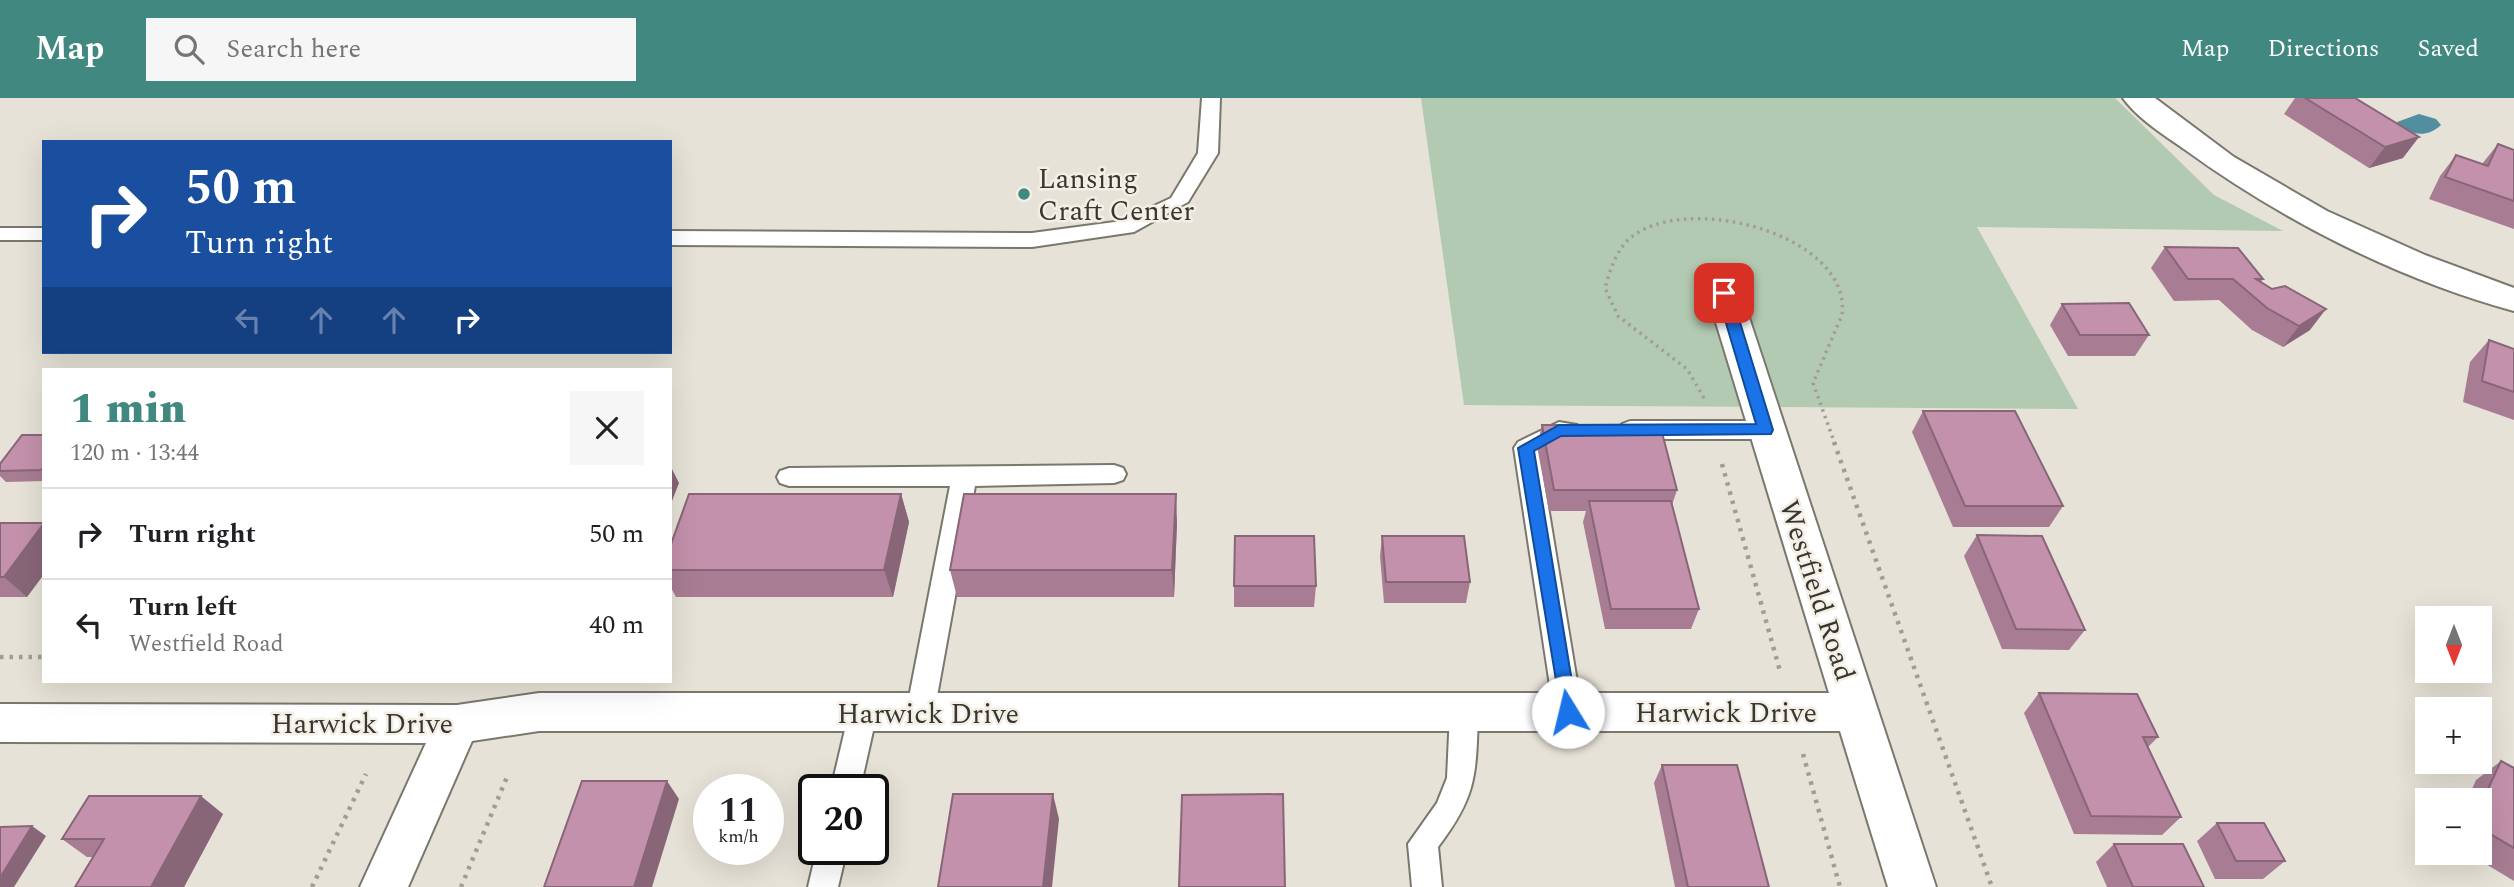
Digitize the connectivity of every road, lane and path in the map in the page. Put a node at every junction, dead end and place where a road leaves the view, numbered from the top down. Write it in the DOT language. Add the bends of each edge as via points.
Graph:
graph roads {
  1 [pos="1210,98"];
  2 [pos="2137,98"];
  3 [pos="0,234"];
  4 [pos="42,234"];
  5 [pos="672,238"];
  6 [pos="1724,293"];
  7 [pos="2514,300"];
  8 [pos="1766,430"];
  9 [pos="1114,474"];
  10 [pos="789,477"];
  11 [pos="964,477"];
  12 [pos="0,657"];
  13 [pos="42,657"];
  14 [pos="1568,712"];
  15 [pos="1857,712"];
  16 [pos="863,713"];
  17 [pos="920,713"];
  18 [pos="1464,713"];
  19 [pos="0,723"];
  20 [pos="457,724"];
  21 [pos="366,774"];
  22 [pos="849,774"];
  23 [pos="507,777"];
  24 [pos="828,865"];
  25 [pos="312,887"];
  26 [pos="384,887"];
  27 [pos="461,887"];
  28 [pos="823,887"];
  29 [pos="1427,887"];
  30 [pos="1912,887"];
  1 -- 5 [label="lane" via="1208,153 1178,202 1127,227 1032,240"];
  2 -- 7 [label="street" via="2179,135 2256,187 2357,240"];
  3 -- 4 [label="lane"];
  6 -- 8 [label="street, Westfield Road"];
  8 -- 14 [label="lane" via="1559,431 1526,448"];
  8 -- 15 [label="street, Westfield Road"];
  9 -- 11 [label="lane"];
  10 -- 11 [label="lane"];
  11 -- 17 [label="lane"];
  12 -- 13 [label="path"];
  14 -- 15 [label="street, Harwick Drive"];
  14 -- 18 [label="street, Harwick Drive"];
  15 -- 30 [label="street, Westfield Road"];
  16 -- 17 [label="street, Harwick Drive"];
  16 -- 20 [label="street, Harwick Drive" via="539,712"];
  16 -- 22 [label="lane"];
  17 -- 18 [label="street, Harwick Drive"];
  18 -- 29 [label="lane" via="1461,779 1448,811 1423,844"];
  19 -- 20 [label="street, Harwick Drive"];
  20 -- 26 [label="street"];
  21 -- 25 [label="path"];
  23 -- 27 [label="path"];
  24 -- 28 [label="lane"];
}
